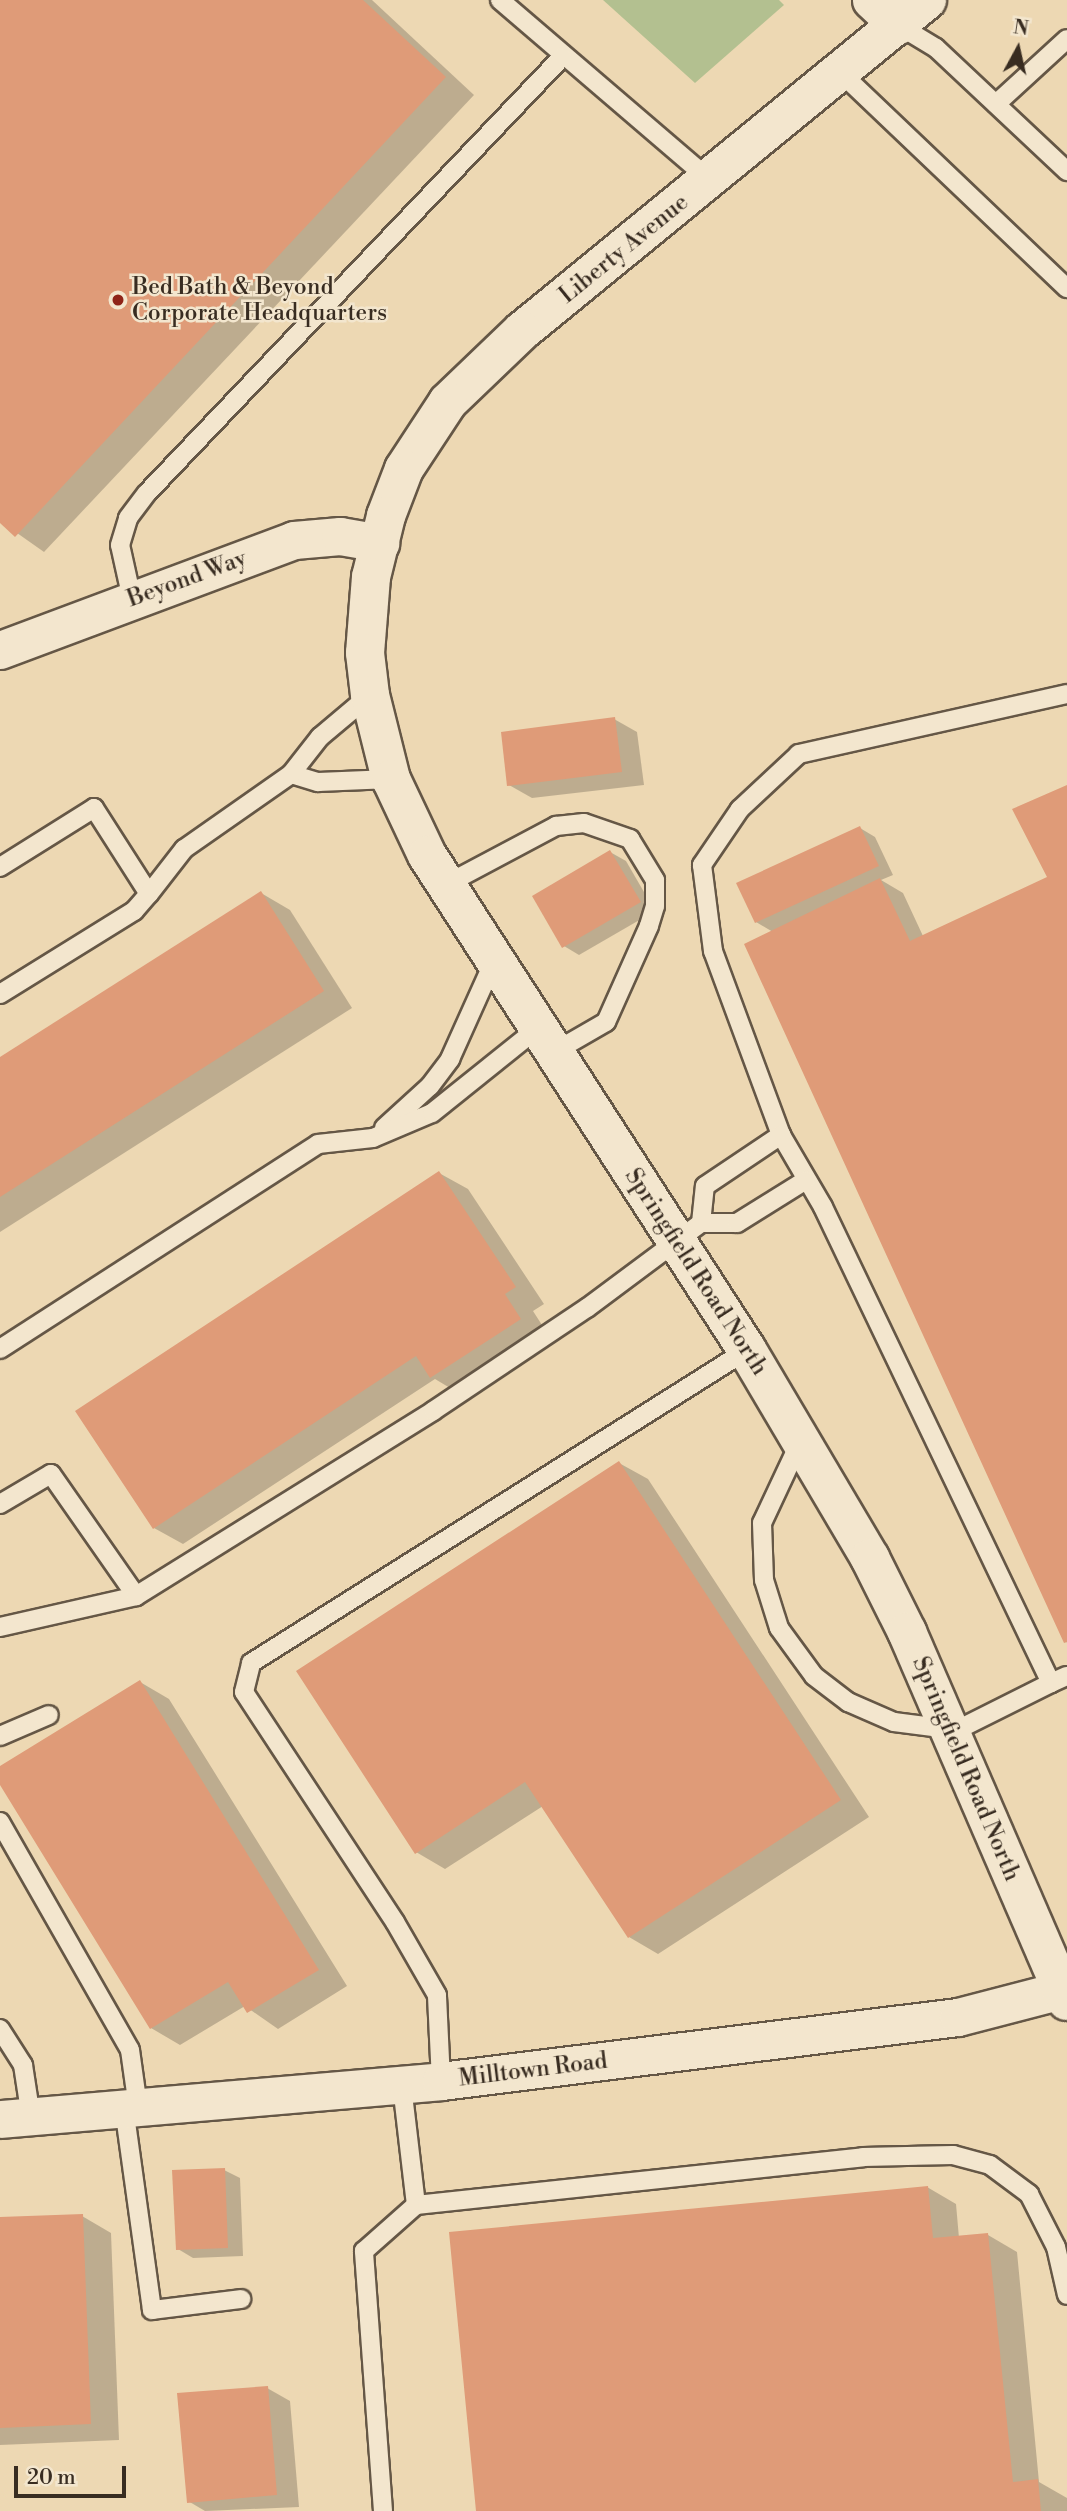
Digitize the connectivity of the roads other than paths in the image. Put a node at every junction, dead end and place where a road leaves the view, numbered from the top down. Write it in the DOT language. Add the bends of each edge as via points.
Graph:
graph roads {
  1 [pos="500,0"];
  2 [pos="927,0"];
  3 [pos="885,13"];
  4 [pos="1067,39"];
  5 [pos="562,57"];
  6 [pos="841,73"];
  7 [pos="996,104"];
  8 [pos="1067,171"];
  9 [pos="709,180"];
  10 [pos="1067,288"];
  11 [pos="380,543"];
  12 [pos="132,599"];
  13 [pos="0,650"];
  14 [pos="1067,694"];
  15 [pos="370,695"];
  16 [pos="291,774"];
  17 [pos="391,779"];
  18 [pos="0,867"];
  19 [pos="445,885"];
  20 [pos="149,894"];
  21 [pos="494,961"];
  22 [pos="0,994"];
  23 [pos="546,1040"];
  24 [pos="781,1135"];
  25 [pos="373,1138"];
  26 [pos="806,1180"];
  27 [pos="689,1233"];
  28 [pos="0,1349"];
  29 [pos="747,1350"];
  30 [pos="801,1439"];
  31 [pos="0,1504"];
  32 [pos="136,1596"];
  33 [pos="0,1627"];
  34 [pos="1059,1680"];
  35 [pos="49,1715"];
  36 [pos="950,1731"];
  37 [pos="0,1736"];
  38 [pos="0,1822"];
  39 [pos="1065,1996"];
  40 [pos="0,2029"];
  41 [pos="441,2081"];
  42 [pos="402,2085"];
  43 [pos="131,2108"];
  44 [pos="15,2118"];
  45 [pos="416,2205"];
  46 [pos="1067,2295"];
  47 [pos="241,2299"];
  48 [pos="383,2511"];
  1 -- 5 [label="lane"];
  2 -- 3 [label="street, Liberty Avenue"];
  3 -- 6 [label="street, Liberty Avenue"];
  3 -- 7 [label="lane" via="936,48"];
  4 -- 7 [label="lane"];
  5 -- 9 [label="lane"];
  5 -- 12 [label="lane" via="147,493 128,518 120,545"];
  6 -- 9 [label="street, Liberty Avenue"];
  6 -- 10 [label="lane"];
  7 -- 8 [label="lane"];
  9 -- 11 [label="street, Liberty Avenue" via="467,380 404,469"];
  11 -- 12 [label="street, Beyond Way" via="341,536 294,540"];
  11 -- 15 [label="street, Springfield Road North" via="365,633"];
  12 -- 13 [label="street, Beyond Way"];
  14 -- 24 [label="lane" via="799,754 740,809 702,865 713,951"];
  15 -- 16 [label="lane" via="320,737"];
  15 -- 17 [label="street, Springfield Road North"];
  16 -- 17 [label="lane" via="318,782"];
  16 -- 20 [label="lane" via="184,849"];
  17 -- 19 [label="street, Springfield Road North"];
  18 -- 20 [label="lane" via="94,808"];
  19 -- 21 [label="street, Springfield Road North"];
  19 -- 23 [label="lane" via="556,826 584,823 630,839 654,880 655,905 649,926 607,1022"];
  20 -- 22 [label="lane" via="134,911"];
  21 -- 23 [label="street, Springfield Road North"];
  21 -- 25 [label="lane" via="450,1059 430,1086"];
  23 -- 25 [label="lane" via="432,1113"];
  23 -- 27 [label="street, Springfield Road North"];
  24 -- 26 [label="lane"];
  24 -- 27 [label="lane" via="705,1185"];
  25 -- 28 [label="lane" via="318,1144"];
  26 -- 27 [label="lane" via="737,1223"];
  26 -- 34 [label="lane"];
  27 -- 29 [label="street, Springfield Road North"];
  27 -- 32 [label="lane" via="433,1411"];
  29 -- 30 [label="street, Springfield Road North"];
  29 -- 41 [label="lane" via="251,1663 244,1692 396,1922 437,1995"];
  30 -- 36 [label="street, Springfield Road North" via="870,1558"];
  30 -- 36 [label="lane" via="762,1523 764,1580 779,1628 814,1676 848,1702 894,1722"];
  31 -- 32 [label="lane" via="51,1474"];
  32 -- 33 [label="lane"];
  34 -- 36 [label="lane"];
  35 -- 37 [label="lane"];
  36 -- 39 [label="street, Springfield Road North"];
  38 -- 43 [label="lane" via="130,2050"];
  39 -- 41 [label="street, Milltown Road" via="958,2017"];
  40 -- 44 [label="lane" via="23,2065"];
  41 -- 42 [label="street, Milltown Road"];
  42 -- 43 [label="street, Milltown Road"];
  42 -- 45 [label="lane"];
  43 -- 44 [label="street, Milltown Road"];
  43 -- 47 [label="lane" via="152,2310"];
  45 -- 46 [label="lane" via="863,2157 953,2155 990,2165 1029,2194 1056,2247"];
  45 -- 48 [label="lane" via="364,2251"];
}
